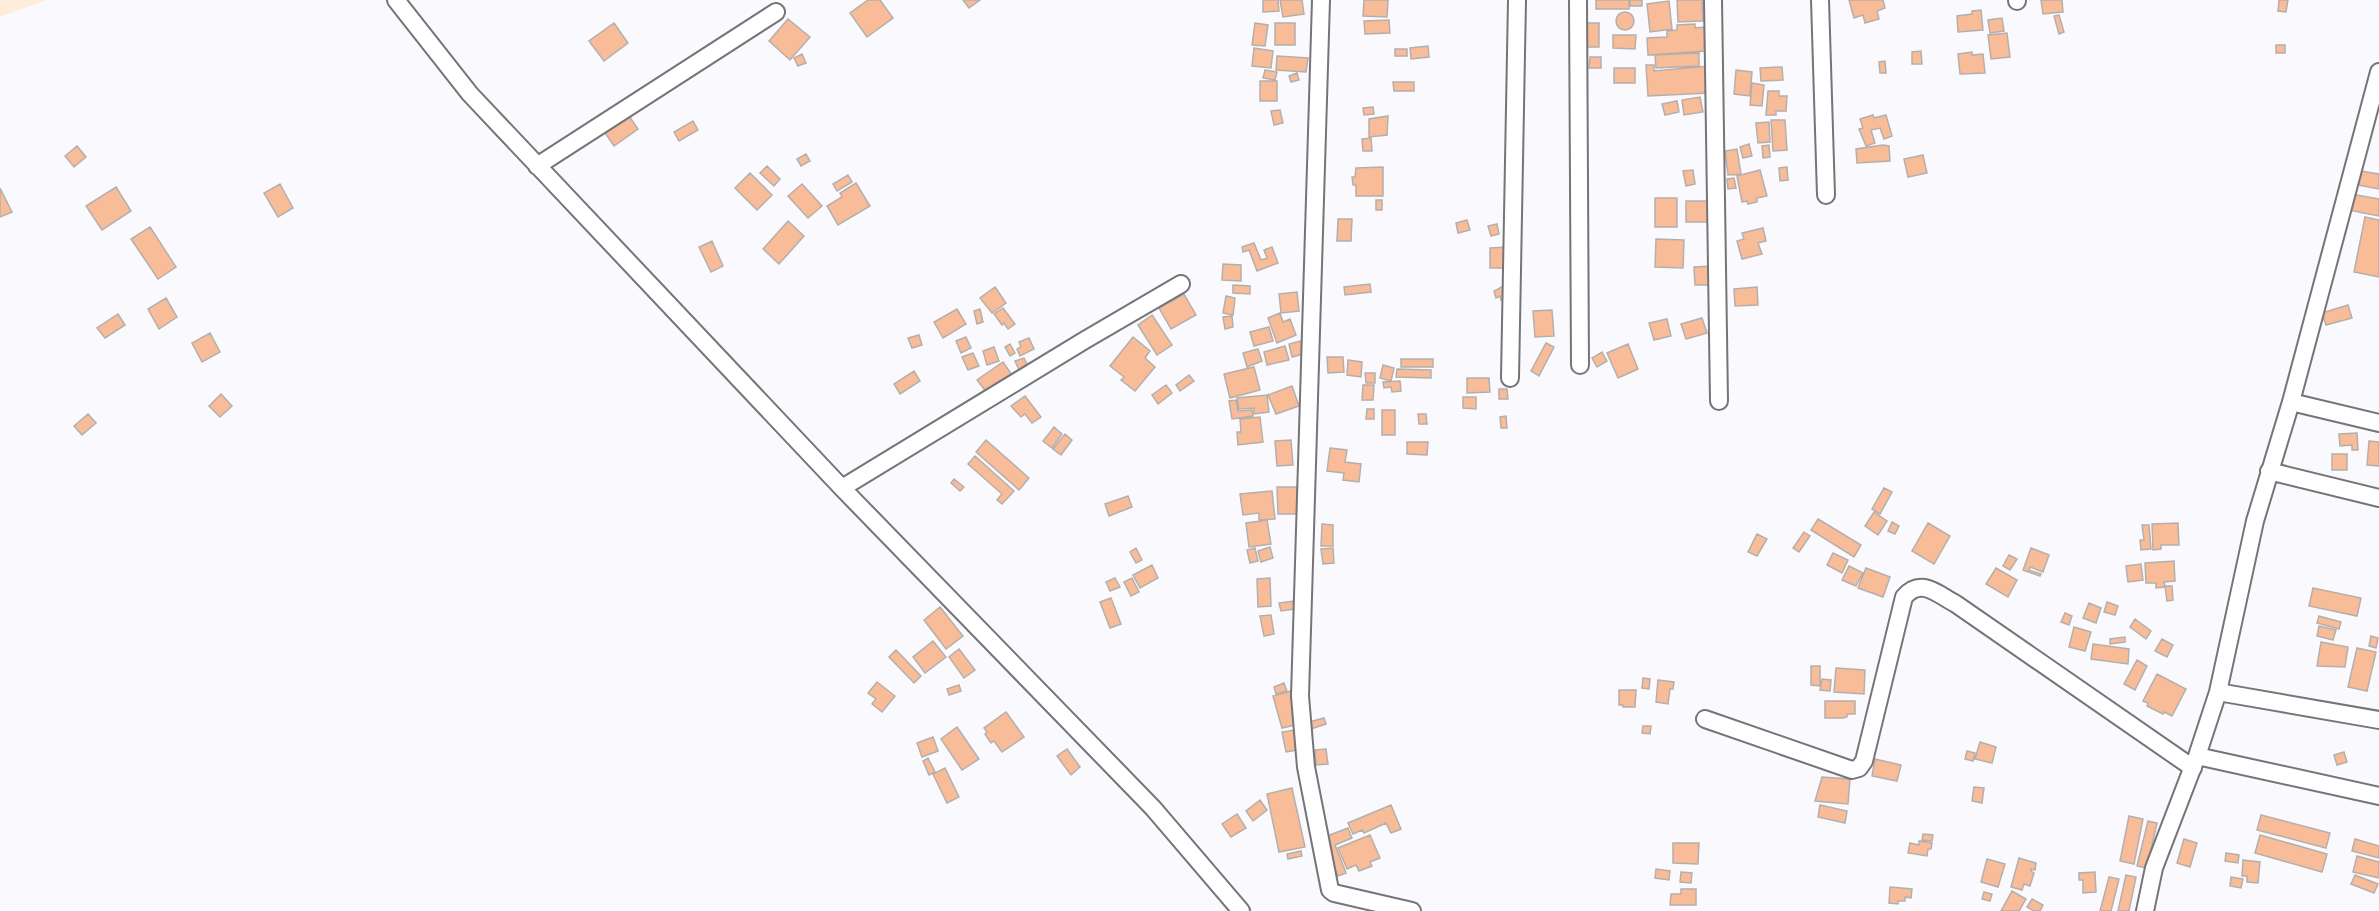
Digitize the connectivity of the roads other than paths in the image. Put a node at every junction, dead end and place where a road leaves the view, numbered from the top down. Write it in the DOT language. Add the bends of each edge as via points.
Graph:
graph roads {
  1 [pos="396,0"];
  2 [pos="1320,0"];
  3 [pos="1517,0"];
  4 [pos="1578,0"];
  5 [pos="1713,0"];
  6 [pos="1820,0"];
  7 [pos="776,12"];
  8 [pos="2379,72"];
  9 [pos="537,165"];
  10 [pos="1826,195"];
  11 [pos="1181,284"];
  12 [pos="1580,365"];
  13 [pos="1510,378"];
  14 [pos="1719,401"];
  15 [pos="2290,402"];
  16 [pos="2379,423"];
  17 [pos="2269,471"];
  18 [pos="842,488"];
  19 [pos="2379,498"];
  20 [pos="2218,692"];
  21 [pos="1705,719"];
  22 [pos="2379,720"];
  23 [pos="2195,762"];
  24 [pos="2379,796"];
  25 [pos="1241,911"];
  26 [pos="1412,911"];
  27 [pos="2145,911"];
  1 -- 9 [label="street" via="470,94"];
  2 -- 26 [label="street" via="1300,696 1306,767 1330,890"];
  3 -- 13 [label="street"];
  4 -- 12 [label="street"];
  5 -- 14 [label="street"];
  6 -- 10 [label="street"];
  7 -- 9 [label="street"];
  8 -- 15 [label="street"];
  9 -- 18 [label="street"];
  11 -- 18 [label="street"];
  15 -- 16 [label="street"];
  15 -- 17 [label="street"];
  17 -- 19 [label="street"];
  17 -- 20 [label="street"];
  18 -- 25 [label="street" via="1153,808"];
  20 -- 22 [label="street"];
  20 -- 23 [label="street"];
  21 -- 23 [label="street" via="1852,770 1859,768 1864,761 1904,597 1912,588 1922,586 1956,604"];
  23 -- 24 [label="street"];
  23 -- 27 [label="street" via="2154,868"];
}
